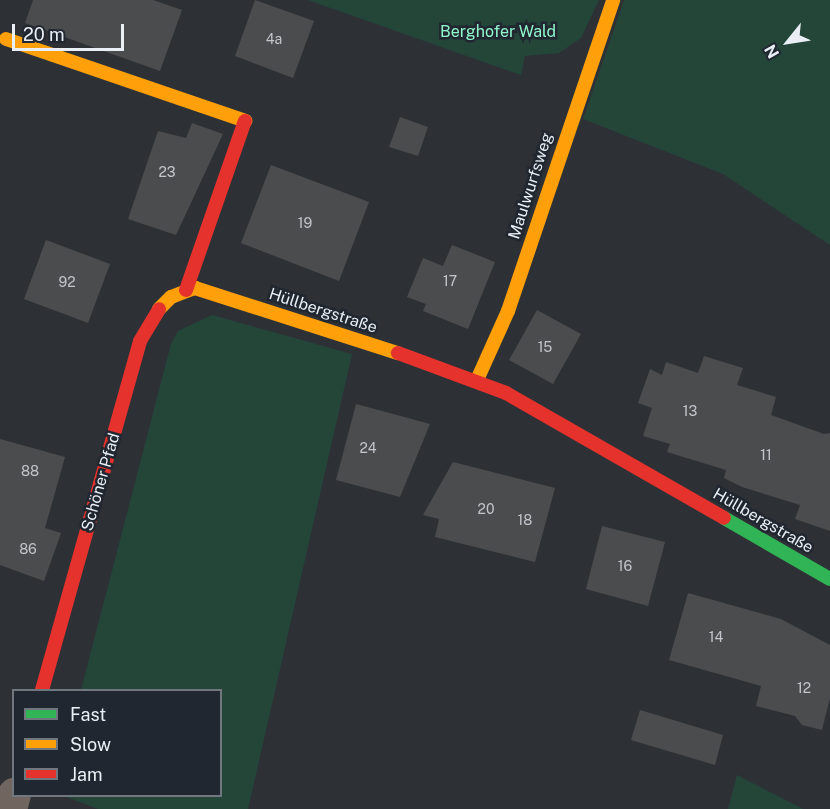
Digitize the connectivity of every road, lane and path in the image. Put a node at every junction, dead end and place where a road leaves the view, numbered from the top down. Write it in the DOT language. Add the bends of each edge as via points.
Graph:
graph roads {
  1 [pos="613,0"];
  2 [pos="6,39"];
  3 [pos="186,290"];
  4 [pos="477,380"];
  5 [pos="830,579"];
  6 [pos="42,689"];
  1 -- 4 [label="street, Maulwurfsweg" via="508,311"];
  2 -- 3 [label="street" via="248,122"];
  3 -- 4 [label="street, Hüllbergstraße" via="208,290"];
  3 -- 6 [label="street, Schöner Pfad" via="171,297 156,312 140,340"];
  4 -- 5 [label="street, Hüllbergstraße" via="550,417"];
}
